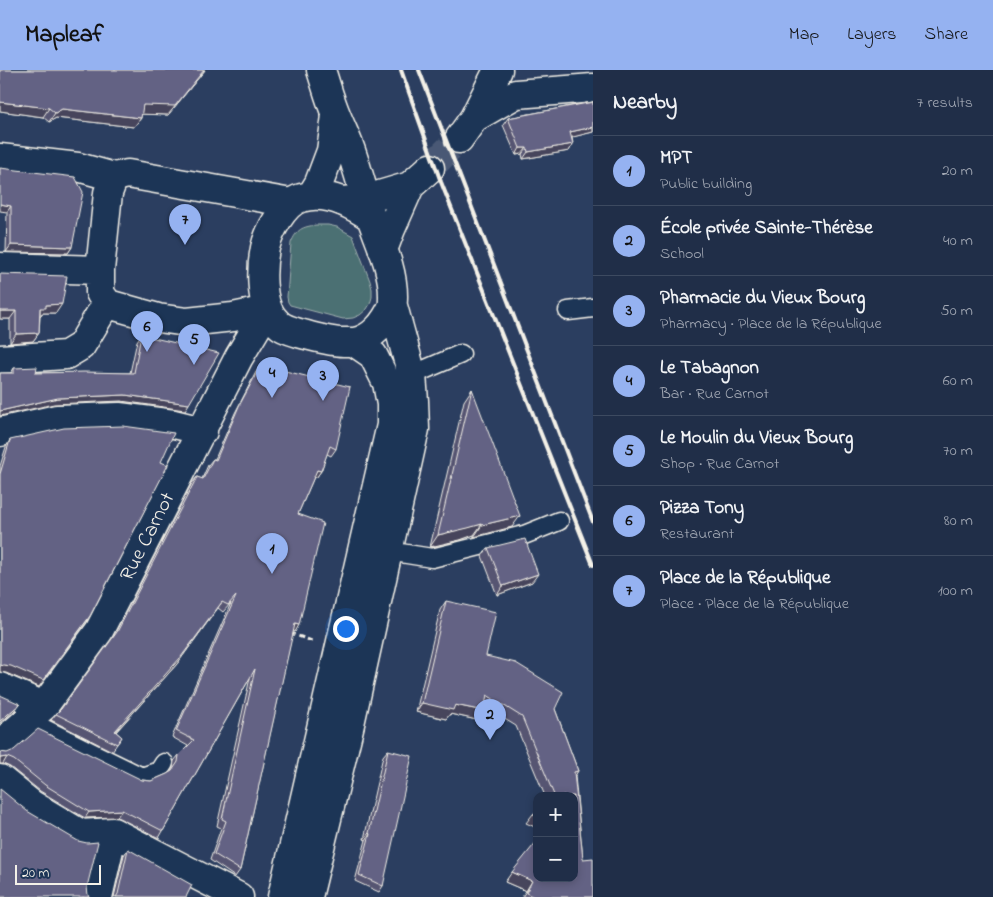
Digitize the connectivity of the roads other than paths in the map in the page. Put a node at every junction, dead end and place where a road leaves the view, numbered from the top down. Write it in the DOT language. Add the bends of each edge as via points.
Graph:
graph roads {
  1 [pos="321,70"];
  2 [pos="498,70"];
  3 [pos="512,82"];
  4 [pos="593,88"];
  5 [pos="336,116"];
  6 [pos="0,158"];
  7 [pos="114,178"];
  8 [pos="301,200"];
  9 [pos="360,206"];
  10 [pos="383,250"];
  11 [pos="0,267"];
  12 [pos="100,270"];
  13 [pos="108,304"];
  14 [pos="393,306"];
  15 [pos="593,308"];
  16 [pos="267,310"];
  17 [pos="568,311"];
  18 [pos="354,342"];
  19 [pos="462,354"];
  20 [pos="0,359"];
  21 [pos="412,375"];
  22 [pos="202,431"];
  23 [pos="0,432"];
  24 [pos="558,521"];
  25 [pos="388,551"];
  26 [pos="0,687"];
  27 [pos="36,713"];
  28 [pos="0,744"];
  29 [pos="164,763"];
  30 [pos="0,779"];
  31 [pos="113,832"];
  32 [pos="98,897"];
  33 [pos="239,897"];
  34 [pos="282,897"];
  35 [pos="308,897"];
  1 -- 5 [label="street"];
  2 -- 3 [label="street" via="467,129"];
  3 -- 4 [label="street"];
  5 -- 8 [label="street" via="331,151 319,183"];
  5 -- 9 [label="street" via="350,147"];
  6 -- 7 [label="street" via="78,167"];
  7 -- 8 [label="street" via="128,174"];
  7 -- 12 [label="street" via="108,193"];
  8 -- 9 [label="street" via="324,197"];
  8 -- 16 [label="street" via="283,212 265,248 262,275"];
  9 -- 10 [label="street"];
  9 -- 10 [label="street" via="420,177"];
  10 -- 14 [label="street" via="391,274"];
  11 -- 12 [label="street"];
  12 -- 13 [label="street" via="100,293"];
  13 -- 16 [label="street" via="158,318 187,322"];
  13 -- 20 [label="street" via="81,346 66,355"];
  14 -- 18 [label="street" via="380,328"];
  14 -- 21 [label="street"];
  15 -- 17 [label="lane"];
  16 -- 18 [label="street" via="282,326 294,331 335,342"];
  16 -- 22 [label="street, Rue Carnot"];
  18 -- 34 [label="street" via="372,355 386,383 391,404 391,426"];
  19 -- 21 [label="lane"];
  21 -- 25 [label="street" via="416,429"];
  22 -- 23 [label="street" via="119,417 57,419"];
  22 -- 27 [label="street, Rue Carnot" via="99,631"];
  24 -- 25 [label="lane" via="524,535 432,558"];
  25 -- 35 [label="street"];
  26 -- 27 [label="street"];
  27 -- 28 [label="street, Rue Carnot"];
  27 -- 29 [label="lane" via="99,756 142,776 159,771"];
  30 -- 31 [label="street" via="31,804 81,834"];
  31 -- 32 [label="street"];
  31 -- 33 [label="street"];
}
